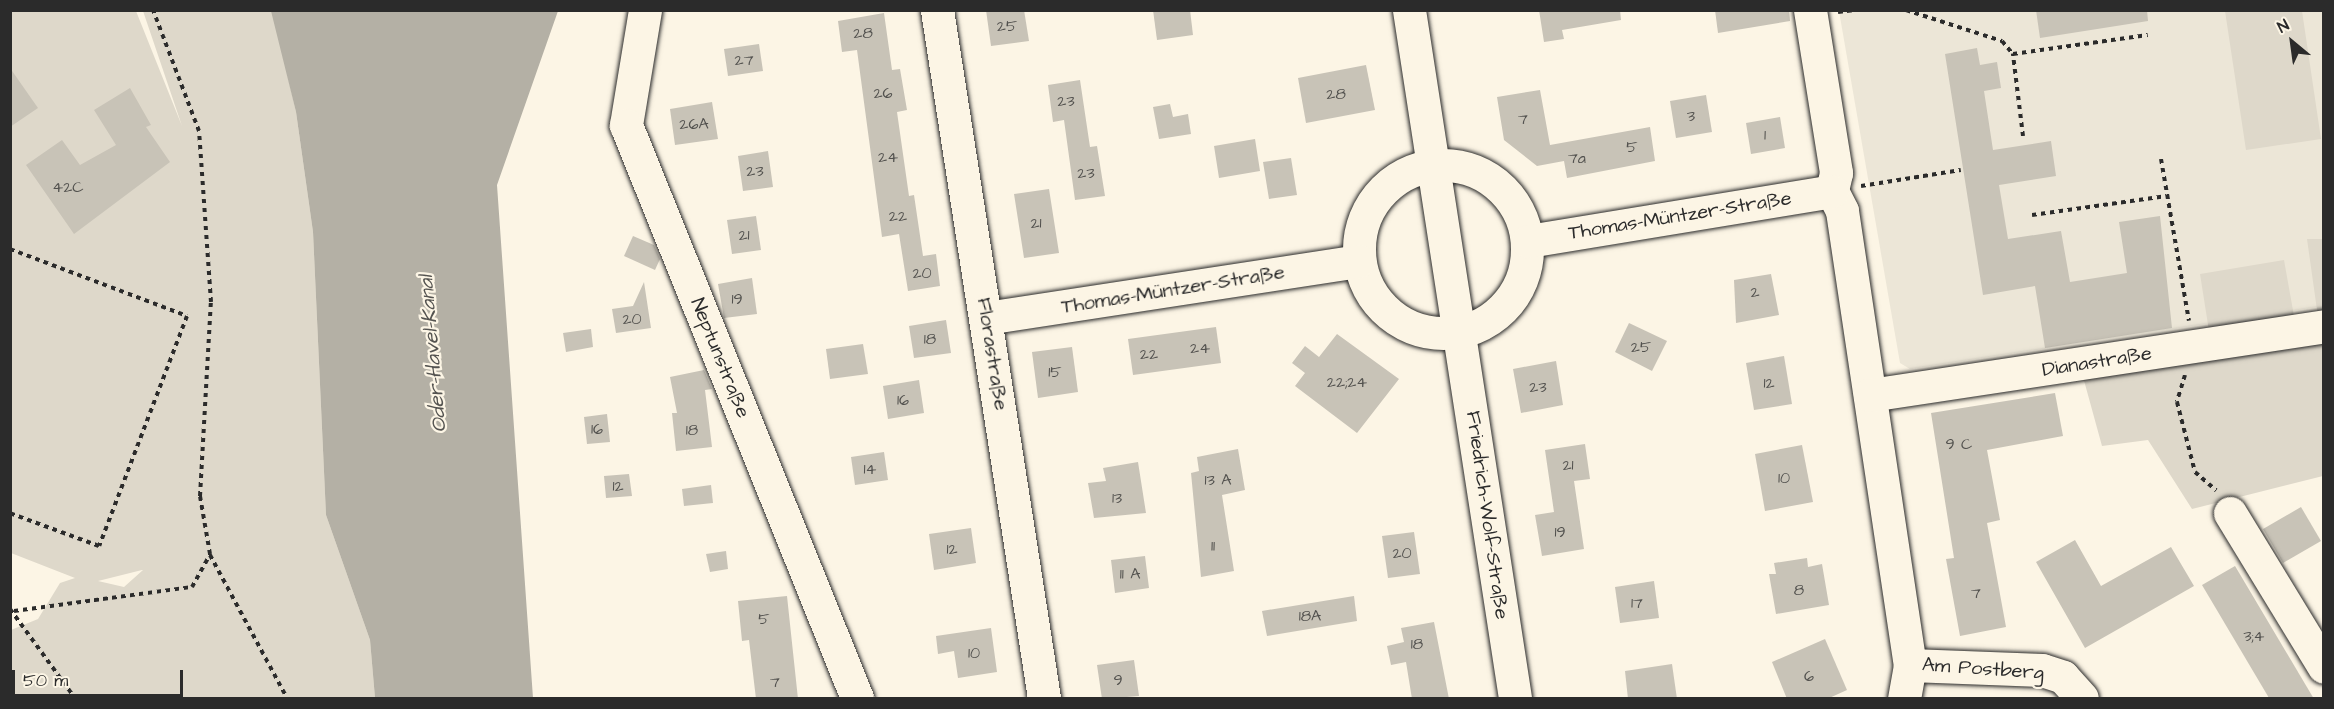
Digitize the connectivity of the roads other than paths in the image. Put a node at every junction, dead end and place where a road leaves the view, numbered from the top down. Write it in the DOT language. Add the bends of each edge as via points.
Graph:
graph roads {
  1 [pos="645,10"];
  2 [pos="937,10"];
  3 [pos="1409,10"];
  4 [pos="1810,10"];
  5 [pos="1436,164"];
  6 [pos="1840,190"];
  7 [pos="1528,241"];
  8 [pos="1359,261"];
  9 [pos="986,318"];
  10 [pos="2324,326"];
  11 [pos="1460,332"];
  12 [pos="1870,395"];
  13 [pos="2230,513"];
  14 [pos="1910,665"];
  15 [pos="2324,667"];
  16 [pos="857,699"];
  17 [pos="1044,699"];
  18 [pos="1515,699"];
  19 [pos="1904,699"];
  20 [pos="2082,699"];
  1 -- 16 [label="street, Neptunstraße" via="627,124"];
  2 -- 9 [label="street, Florastraße"];
  3 -- 5 [label="street, Friedrich-Wolf-Straße"];
  4 -- 6 [label="street"];
  5 -- 7 [label="street" via="1477,171 1496,183 1523,219"];
  5 -- 8 [label="street" via="1397,178 1374,200 1361,229"];
  5 -- 11 [label="street, Friedrich-Wolf-Straße"];
  6 -- 7 [label="street, Thomas-Müntzer-Straße"];
  6 -- 12 [label="street"];
  7 -- 11 [label="street" via="1524,271 1512,299 1481,325"];
  8 -- 9 [label="street, Thomas-Müntzer-Straße"];
  8 -- 11 [label="street" via="1372,293 1395,318 1415,328"];
  9 -- 17 [label="street, Florastraße"];
  10 -- 12 [label="street, Dianastraße"];
  11 -- 18 [label="street, Friedrich-Wolf-Straße"];
  12 -- 14 [label="street"];
  13 -- 15 [label="street"];
  14 -- 19 [label="street"];
  14 -- 20 [label="street, Am Postberg" via="2042,670 2063,676"];
}
